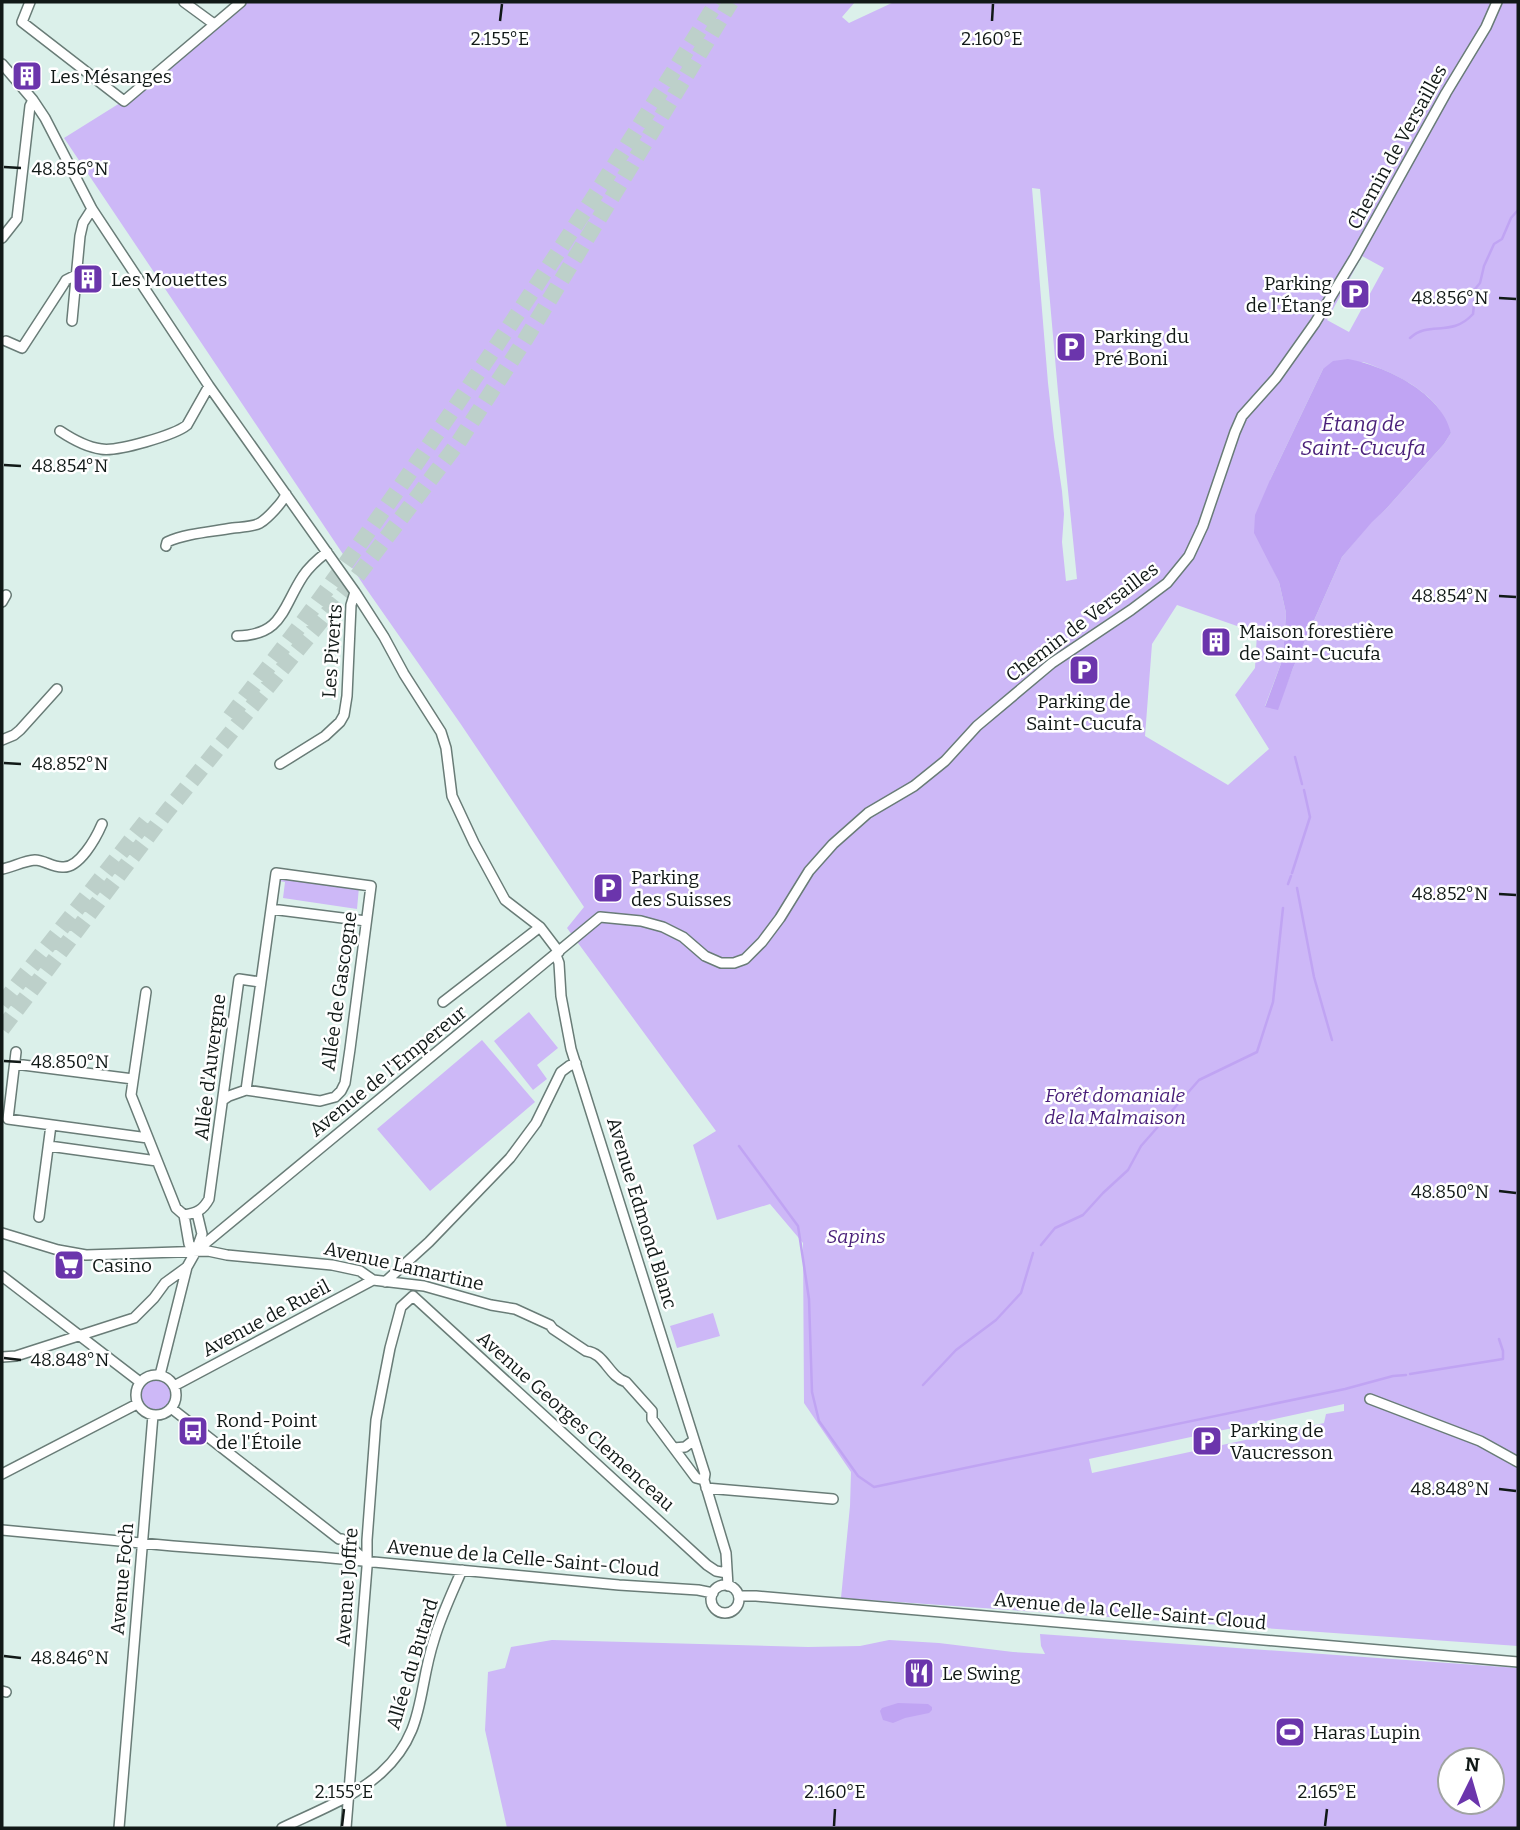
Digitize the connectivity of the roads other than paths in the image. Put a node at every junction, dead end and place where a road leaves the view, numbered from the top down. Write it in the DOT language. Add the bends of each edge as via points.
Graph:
graph roads {
  1 [pos="30,2"];
  2 [pos="184,2"];
  3 [pos="241,2"];
  4 [pos="1497,2"];
  5 [pos="214,24"];
  6 [pos="2,64"];
  7 [pos="33,100"];
  8 [pos="92,209"];
  9 [pos="2,238"];
  10 [pos="76,275"];
  11 [pos="72,321"];
  12 [pos="6,341"];
  13 [pos="209,386"];
  14 [pos="60,431"];
  15 [pos="286,494"];
  16 [pos="166,546"];
  17 [pos="327,552"];
  18 [pos="355,592"];
  19 [pos="237,636"];
  20 [pos="57,690"];
  21 [pos="2,740"];
  22 [pos="280,764"];
  23 [pos="102,824"];
  24 [pos="2,869"];
  25 [pos="271,909"];
  26 [pos="600,917"];
  27 [pos="366,921"];
  28 [pos="540,927"];
  29 [pos="557,953"];
  30 [pos="260,982"];
  31 [pos="146,992"];
  32 [pos="443,1002"];
  33 [pos="16,1052"];
  34 [pos="576,1063"];
  35 [pos="15,1064"];
  36 [pos="133,1079"];
  37 [pos="246,1090"];
  38 [pos="223,1100"];
  39 [pos="51,1125"];
  40 [pos="148,1138"];
  41 [pos="48,1146"];
  42 [pos="157,1161"];
  43 [pos="176,1208"];
  44 [pos="165,1212"];
  45 [pos="197,1213"];
  46 [pos="184,1215"];
  47 [pos="39,1217"];
  48 [pos="2,1233"];
  49 [pos="196,1251"];
  50 [pos="187,1267"];
  51 [pos="2,1276"];
  52 [pos="373,1280"];
  53 [pos="386,1282"];
  54 [pos="414,1286"];
  55 [pos="413,1296"];
  56 [pos="81,1336"];
  57 [pos="2,1357"];
  58 [pos="160,1375"];
  59 [pos="140,1382"];
  60 [pos="174,1386"];
  61 [pos="1370,1399"];
  62 [pos="137,1404"];
  63 [pos="171,1408"];
  64 [pos="153,1415"];
  65 [pos="694,1440"];
  66 [pos="673,1446"];
  67 [pos="1518,1462"];
  68 [pos="2,1474"];
  69 [pos="705,1484"];
  70 [pos="833,1499"];
  71 [pos="2,1530"];
  72 [pos="339,1539"];
  73 [pos="142,1543"];
  74 [pos="339,1559"];
  75 [pos="366,1561"];
  76 [pos="462,1570"];
  77 [pos="727,1573"];
  78 [pos="728,1586"];
  79 [pos="713,1593"];
  80 [pos="739,1596"];
  81 [pos="1518,1662"];
  82 [pos="349,1796"];
  83 [pos="118,1828"];
  84 [pos="282,1828"];
  85 [pos="346,1828"];
  1 -- 5 [label="street" via="22,22 124,102"];
  2 -- 5 [label="street"];
  3 -- 5 [label="street"];
  4 -- 26 [label="street, Chemin de Versailles" via="1356,257 1276,378 1242,416 1203,526 1189,556 1167,583 1052,663 977,726 946,761 868,813 833,844 745,959 722,963 663,927"];
  6 -- 7 [label="street"];
  7 -- 8 [label="street"];
  7 -- 9 [label="street" via="17,219"];
  8 -- 10 [label="street" via="83,223"];
  8 -- 13 [label="street"];
  10 -- 11 [label="street"];
  10 -- 12 [label="street" via="66,280 22,348"];
  13 -- 14 [label="street" via="187,425 166,435 106,450"];
  13 -- 15 [label="street"];
  15 -- 16 [label="street" via="256,524 191,535"];
  15 -- 17 [label="street"];
  17 -- 18 [label="street"];
  17 -- 19 [label="street" via="303,576 271,628"];
  18 -- 22 [label="street, Les Piverts" via="344,715 325,736"];
  18 -- 28 [label="street" via="441,732 452,796 485,864 505,900"];
  20 -- 21 [label="street" via="20,730"];
  23 -- 24 [label="street" via="82,857 70,867 35,860"];
  25 -- 27 [label="street"];
  25 -- 27 [label="street, Allée de Gascogne" via="276,873 371,886"];
  25 -- 30 [label="street"];
  26 -- 29 [label="street, Avenue de l'Empereur"];
  27 -- 37 [label="street, Allée de Gascogne" via="341,1091 320,1101"];
  28 -- 29 [label="street"];
  28 -- 32 [label="street"];
  29 -- 34 [label="street, Avenue Edmond Blanc"];
  29 -- 49 [label="street, Avenue de l'Empereur"];
  30 -- 37 [label="street"];
  30 -- 38 [label="street, Allée d'Auvergne" via="239,979"];
  31 -- 36 [label="street"];
  33 -- 35 [label="street"];
  34 -- 53 [label="street" via="561,1072 536,1123 510,1158"];
  34 -- 65 [label="street, Avenue Edmond Blanc"];
  35 -- 36 [label="street"];
  35 -- 39 [label="street" via="8,1119"];
  36 -- 40 [label="street" via="131,1095"];
  37 -- 38 [label="street"];
  38 -- 45 [label="street, Allée d'Auvergne" via="209,1199"];
  39 -- 40 [label="street"];
  39 -- 41 [label="street"];
  40 -- 42 [label="street"];
  41 -- 42 [label="street"];
  41 -- 47 [label="street"];
  42 -- 43 [label="street"];
  43 -- 44 [label="street"];
  43 -- 46 [label="street"];
  45 -- 46 [label="street"];
  45 -- 49 [label="street" via="202,1234"];
  46 -- 49 [label="street" via="189,1244"];
  48 -- 49 [label="street, Avenue Lamartine" via="86,1255"];
  49 -- 50 [label="street"];
  49 -- 52 [label="street, Avenue Lamartine" via="332,1265 360,1271"];
  50 -- 56 [label="street" via="165,1283 134,1318"];
  50 -- 58 [label="street"];
  51 -- 56 [label="street"];
  52 -- 53 [label="street, Avenue Lamartine"];
  52 -- 60 [label="street, Avenue de Rueil"];
  53 -- 54 [label="street, Avenue Lamartine"];
  54 -- 55 [label="street"];
  54 -- 66 [label="street, Avenue Lamartine" via="515,1309 550,1325 607,1363 652,1411 652,1419"];
  55 -- 75 [label="street, Avenue Joffre" via="401,1307 376,1420"];
  55 -- 77 [label="street, Avenue Georges Clemenceau" via="707,1565"];
  56 -- 57 [label="street"];
  56 -- 59 [label="street"];
  58 -- 59 [label="street"];
  58 -- 60 [label="street"];
  59 -- 62 [label="street"];
  60 -- 63 [label="street"];
  61 -- 67 [label="street" via="1480,1441"];
  62 -- 64 [label="street"];
  62 -- 68 [label="street"];
  63 -- 64 [label="street"];
  63 -- 72 [label="street, Avenue de la Celle-Saint-Cloud"];
  64 -- 73 [label="street, Avenue Foch"];
  65 -- 66 [label="street" via="685,1447"];
  65 -- 69 [label="street, Avenue Edmond Blanc"];
  66 -- 69 [label="street, Avenue Lamartine"];
  69 -- 70 [label="street"];
  69 -- 77 [label="street, Avenue Edmond Blanc" via="726,1553"];
  71 -- 73 [label="street"];
  72 -- 74 [label="street"];
  72 -- 75 [label="street, Avenue de la Celle-Saint-Cloud"];
  73 -- 74 [label="street"];
  73 -- 83 [label="street, Avenue Foch"];
  74 -- 75 [label="street"];
  75 -- 76 [label="street, Avenue de la Celle-Saint-Cloud"];
  75 -- 82 [label="street, Avenue Joffre"];
  76 -- 79 [label="street, Avenue de la Celle-Saint-Cloud"];
  76 -- 82 [label="street, Allée du Butard" via="433,1641 417,1718 404,1747 379,1774"];
  77 -- 78 [label="street, Avenue Edmond Blanc"];
  78 -- 79 [label="street"];
  78 -- 80 [label="street"];
  79 -- 80 [label="street" via="713,1605 722,1613 733,1611"];
  80 -- 81 [label="street, Avenue de la Celle-Saint-Cloud"];
  82 -- 84 [label="street, Allée du Butard"];
  82 -- 85 [label="street, Avenue Joffre"];
}
